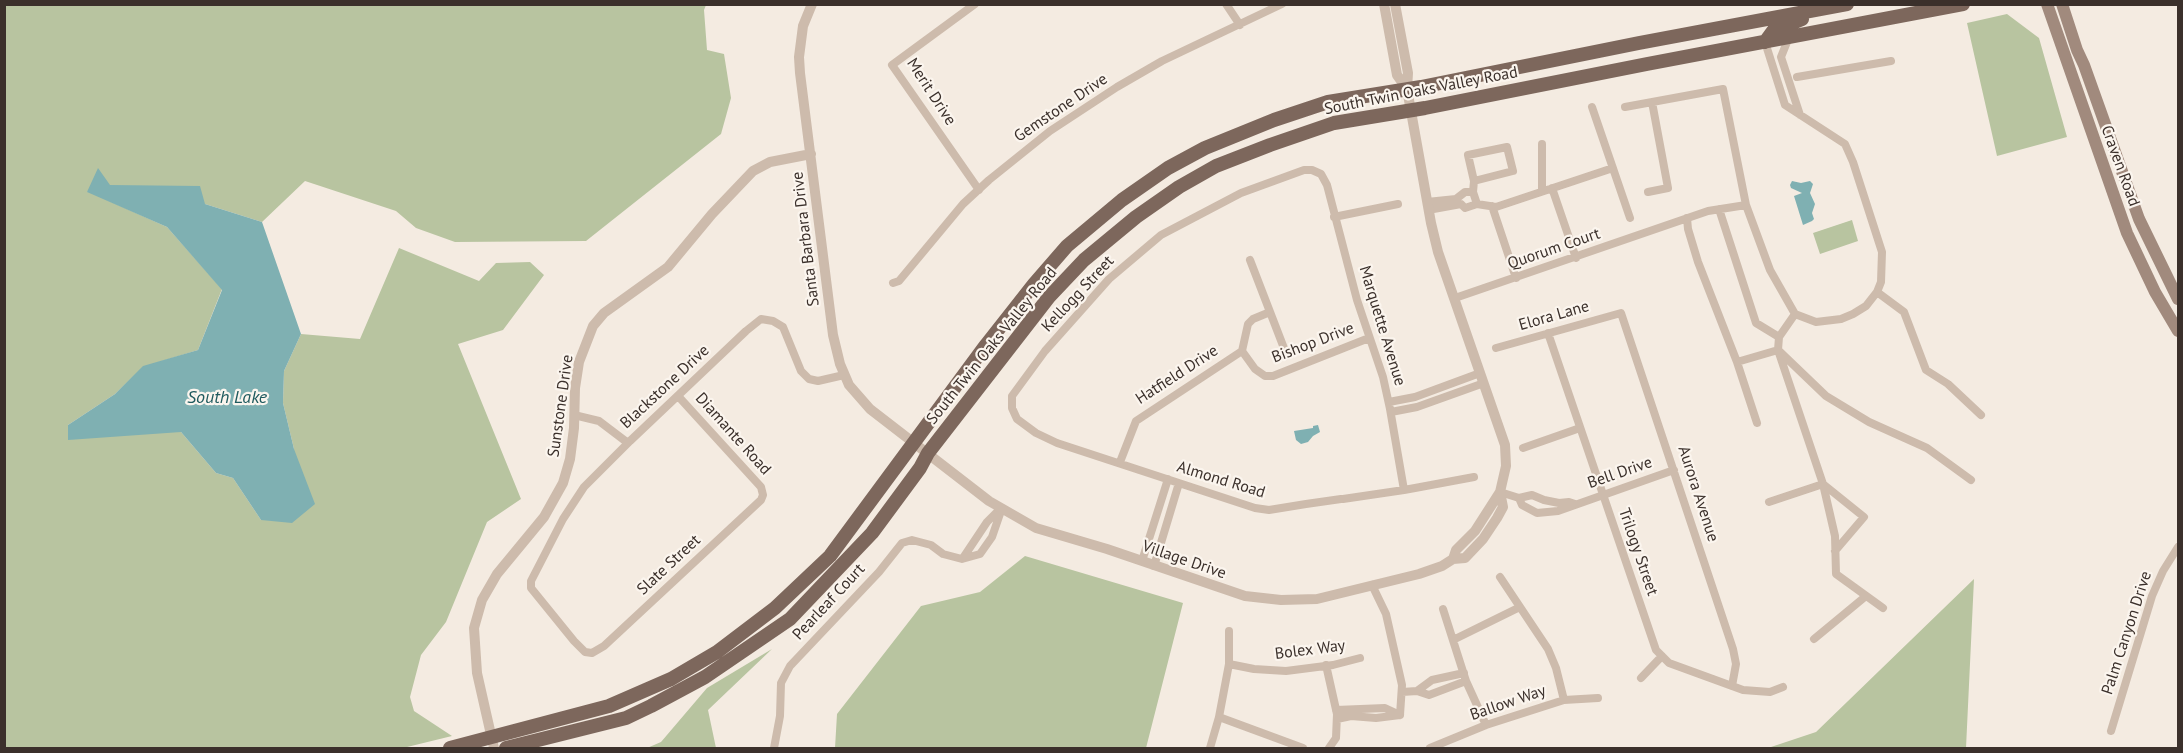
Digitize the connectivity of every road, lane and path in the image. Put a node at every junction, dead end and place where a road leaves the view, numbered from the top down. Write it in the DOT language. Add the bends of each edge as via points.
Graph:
graph roads {
  1 [pos="812,4"];
  2 [pos="975,4"];
  3 [pos="1226,4"];
  4 [pos="1282,4"];
  5 [pos="1384,4"];
  6 [pos="1395,4"];
  7 [pos="1847,4"];
  8 [pos="1963,4"];
  9 [pos="2047,4"];
  10 [pos="2062,4"];
  11 [pos="1823,9"];
  12 [pos="1240,25"];
  13 [pos="1789,37"];
  14 [pos="1765,42"];
  15 [pos="1891,61"];
  16 [pos="1797,78"];
  17 [pos="1407,89"];
  18 [pos="1652,102"];
  19 [pos="1592,107"];
  20 [pos="1625,107"];
  21 [pos="1411,111"];
  22 [pos="1800,115"];
  23 [pos="1542,144"];
  24 [pos="811,154"];
  25 [pos="1613,168"];
  26 [pos="1321,174"];
  27 [pos="1474,181"];
  28 [pos="1552,188"];
  29 [pos="979,189"];
  30 [pos="1542,191"];
  31 [pos="1473,192"];
  32 [pos="1648,192"];
  33 [pos="1398,204"];
  34 [pos="1477,204"];
  35 [pos="1746,205"];
  36 [pos="1428,206"];
  37 [pos="1492,206"];
  38 [pos="1719,209"];
  39 [pos="1334,217"];
  40 [pos="1630,218"];
  41 [pos="1687,218"];
  42 [pos="1576,258"];
  43 [pos="1250,260"];
  44 [pos="1516,278"];
  45 [pos="893,283"];
  46 [pos="1877,292"];
  47 [pos="1455,298"];
  48 [pos="2178,299"];
  49 [pos="1270,312"];
  50 [pos="1621,313"];
  51 [pos="1795,314"];
  52 [pos="2178,331"];
  53 [pos="1548,333"];
  54 [pos="1779,337"];
  55 [pos="1369,338"];
  56 [pos="1497,348"];
  57 [pos="1778,350"];
  58 [pos="1242,351"];
  59 [pos="1287,356"];
  60 [pos="1737,362"];
  61 [pos="844,375"];
  62 [pos="1482,378"];
  63 [pos="678,396"];
  64 [pos="1389,402"];
  65 [pos="1012,408"];
  66 [pos="1391,412"];
  67 [pos="574,415"];
  68 [pos="1981,415"];
  69 [pos="1757,423"];
  70 [pos="1581,428"];
  71 [pos="913,442"];
  72 [pos="628,443"];
  73 [pos="1523,448"];
  74 [pos="928,453"];
  75 [pos="1120,462"];
  76 [pos="1674,470"];
  77 [pos="1474,477"];
  78 [pos="1168,480"];
  79 [pos="1971,480"];
  80 [pos="1179,483"];
  81 [pos="1823,484"];
  82 [pos="1404,489"];
  83 [pos="1500,492"];
  84 [pos="1603,494"];
  85 [pos="763,495"];
  86 [pos="1519,498"];
  87 [pos="1544,500"];
  88 [pos="1769,502"];
  89 [pos="1575,504"];
  90 [pos="1002,508"];
  91 [pos="1544,512"];
  92 [pos="976,539"];
  93 [pos="986,545"];
  94 [pos="2178,547"];
  95 [pos="1835,551"];
  96 [pos="963,559"];
  97 [pos="1142,561"];
  98 [pos="1154,566"];
  99 [pos="1500,577"];
  100 [pos="1372,585"];
  101 [pos="1866,596"];
  102 [pos="1520,607"];
  103 [pos="1883,608"];
  104 [pos="1443,609"];
  105 [pos="1229,631"];
  106 [pos="1814,639"];
  107 [pos="1454,640"];
  108 [pos="592,653"];
  109 [pos="1662,656"];
  110 [pos="1360,658"];
  111 [pos="1229,664"];
  112 [pos="1326,666"];
  113 [pos="1465,677"];
  114 [pos="1442,678"];
  115 [pos="1641,678"];
  116 [pos="1732,686"];
  117 [pos="1783,687"];
  118 [pos="1445,690"];
  119 [pos="1417,691"];
  120 [pos="1402,692"];
  121 [pos="1598,698"];
  122 [pos="1564,700"];
  123 [pos="1336,714"];
  124 [pos="1219,717"];
  125 [pos="1486,725"];
  126 [pos="2111,731"];
  127 [pos="493,743"];
  128 [pos="450,748"];
  129 [pos="506,748"];
  130 [pos="774,748"];
  131 [pos="1210,748"];
  132 [pos="1303,748"];
  133 [pos="1329,748"];
  134 [pos="1430,748"];
  1 -- 24 [label="street, Santa Barbara Drive" via="802,26 799,57"];
  2 -- 29 [label="street, Merit Drive" via="892,65"];
  3 -- 12 [label="street"];
  4 -- 12 [label="street, Gemstone Drive"];
  5 -- 17 [label="street, Village Drive" via="1397,75"];
  6 -- 17 [label="street, Village Drive" via="1408,73"];
  7 -- 11 [label="main road, South Twin Oaks Valley Road"];
  8 -- 13 [label="main road, South Twin Oaks Valley Road"];
  9 -- 52 [label="main road, Craven Road" via="2127,233"];
  10 -- 48 [label="main road, Craven Road" via="2139,219"];
  11 -- 14 [label="main road" via="1773,31"];
  11 -- 17 [label="main road, South Twin Oaks Valley Road"];
  12 -- 29 [label="street, Gemstone Drive" via="1117,87 1050,131"];
  13 -- 14 [label="main road, South Twin Oaks Valley Road"];
  13 -- 22 [label="street" via="1781,57"];
  14 -- 21 [label="main road, South Twin Oaks Valley Road"];
  14 -- 22 [label="street" via="1785,105"];
  15 -- 16 [label="street"];
  17 -- 21 [label="street, Village Drive"];
  17 -- 71 [label="main road, South Twin Oaks Valley Road" via="1328,102 1232,135 1168,168 1122,200 1067,246 1041,276"];
  18 -- 20 [label="street"];
  18 -- 32 [label="street" via="1668,188"];
  18 -- 35 [label="street" via="1723,89"];
  19 -- 25 [label="street"];
  21 -- 36 [label="street, Village Drive"];
  21 -- 74 [label="main road, South Twin Oaks Valley Road" via="1334,123 1237,157 1179,187 1136,217 1084,260 1049,297"];
  22 -- 46 [label="street" via="1833,134 1849,150 1882,252"];
  23 -- 30 [label="street"];
  24 -- 61 [label="street, Santa Barbara Drive" via="835,350"];
  24 -- 67 [label="street, Sunstone Drive" via="770,162 753,171 668,267 592,326 579,362"];
  25 -- 28 [label="street"];
  25 -- 40 [label="street"];
  26 -- 39 [label="street, Marquette Avenue"];
  26 -- 65 [label="street, Kellogg Street" via="1304,170 1241,193 1161,235 1109,279 1045,351 1012,396"];
  27 -- 27 [label="street" via="1468,154 1507,147 1513,171"];
  27 -- 31 [label="street"];
  28 -- 30 [label="street"];
  28 -- 42 [label="street"];
  29 -- 45 [label="street, Gemstone Drive" via="899,281"];
  30 -- 37 [label="street"];
  31 -- 34 [label="street"];
  31 -- 36 [label="street"];
  33 -- 39 [label="street"];
  34 -- 36 [label="street" via="1465,208 1461,204"];
  34 -- 37 [label="street"];
  35 -- 38 [label="street, Quorum Court"];
  35 -- 51 [label="street" via="1770,270"];
  36 -- 47 [label="street, Village Drive" via="1438,252"];
  37 -- 44 [label="street"];
  38 -- 41 [label="street, Quorum Court"];
  38 -- 54 [label="street" via="1756,323"];
  39 -- 55 [label="street, Marquette Avenue"];
  41 -- 42 [label="street, Quorum Court"];
  41 -- 60 [label="street" via="1698,262"];
  42 -- 44 [label="street, Quorum Court"];
  43 -- 49 [label="street"];
  44 -- 47 [label="street, Quorum Court"];
  46 -- 51 [label="street" via="1866,306 1841,319 1816,322"];
  46 -- 68 [label="street" via="1904,312 1926,370 1948,384"];
  47 -- 62 [label="street, Village Drive"];
  49 -- 58 [label="street" via="1248,324"];
  49 -- 59 [label="street"];
  50 -- 53 [label="street, Elora Lane"];
  50 -- 76 [label="street, Aurora Avenue"];
  51 -- 54 [label="street"];
  53 -- 56 [label="street, Elora Lane"];
  53 -- 70 [label="street, Trilogy Street"];
  54 -- 57 [label="street"];
  55 -- 58 [label="street, Bishop Drive" via="1265,376"];
  55 -- 64 [label="street, Marquette Avenue"];
  57 -- 60 [label="street"];
  57 -- 79 [label="street" via="1826,396 1869,422 1927,448"];
  57 -- 81 [label="street"];
  58 -- 75 [label="street, Hatfield Drive" via="1136,421"];
  60 -- 69 [label="street"];
  61 -- 63 [label="street, Blackstone Drive" via="818,381 809,379 801,371 783,327 761,319"];
  61 -- 71 [label="street, Santa Barbara Drive" via="870,409"];
  62 -- 64 [label="street"];
  62 -- 66 [label="street" via="1417,407"];
  62 -- 83 [label="street, Village Drive" via="1505,445 1506,466"];
  63 -- 72 [label="street, Blackstone Drive"];
  63 -- 85 [label="street, Diamante Road" via="761,487"];
  64 -- 66 [label="street, Marquette Avenue"];
  65 -- 75 [label="street, Almond Road" via="1017,419 1057,443"];
  66 -- 82 [label="street, Marquette Avenue"];
  67 -- 72 [label="street" via="598,421"];
  67 -- 127 [label="street, Sunstone Drive" via="570,459 563,483 544,517 492,583 474,628 477,673"];
  70 -- 73 [label="street"];
  70 -- 84 [label="street, Trilogy Street"];
  71 -- 74 [label="street, Santa Barbara Drive"];
  71 -- 127 [label="main road, South Twin Oaks Valley Road" via="830,556 775,608 717,652 671,679 609,706"];
  72 -- 108 [label="street, Blackstone Drive" via="579,493 531,581 533,592 574,641 585,652"];
  74 -- 90 [label="street, Village Drive"];
  74 -- 129 [label="main road, South Twin Oaks Valley Road" via="872,533 790,619 705,678 626,718"];
  75 -- 78 [label="street, Almond Road"];
  76 -- 84 [label="street, Bell Drive"];
  76 -- 116 [label="street, Aurora Avenue" via="1733,649 1736,664"];
  77 -- 82 [label="street, Almond Road"];
  78 -- 80 [label="street, Almond Road"];
  78 -- 97 [label="street"];
  80 -- 82 [label="street, Almond Road" via="1269,510"];
  80 -- 98 [label="street"];
  81 -- 88 [label="street"];
  81 -- 95 [label="street"];
  81 -- 95 [label="street" via="1864,517"];
  83 -- 86 [label="street"];
  83 -- 100 [label="street, Village Drive" via="1503,507 1483,539 1465,558"];
  84 -- 89 [label="street, Bell Drive"];
  84 -- 109 [label="street, Trilogy Street" via="1656,650"];
  85 -- 108 [label="street, Slate Street" via="604,646"];
  86 -- 87 [label="street, Bell Drive" via="1532,495"];
  86 -- 91 [label="street" via="1522,505 1537,513"];
  87 -- 89 [label="street, Bell Drive"];
  87 -- 91 [label="street"];
  89 -- 91 [label="street, Bell Drive" via="1570,509"];
  90 -- 92 [label="street"];
  90 -- 93 [label="street"];
  90 -- 97 [label="street, Village Drive" via="1036,528"];
  92 -- 93 [label="street"];
  92 -- 96 [label="street"];
  93 -- 96 [label="street" via="980,554"];
  94 -- 126 [label="street, Palm Canyon Drive" via="2152,596"];
  95 -- 101 [label="street" via="1836,574"];
  96 -- 130 [label="street, Pearleaf Court" via="912,540 902,543 790,666 781,683"];
  97 -- 98 [label="street, Village Drive"];
  98 -- 100 [label="street, Village Drive" via="1245,596 1281,600 1317,599"];
  99 -- 102 [label="street"];
  100 -- 120 [label="street" via="1386,614"];
  101 -- 103 [label="street"];
  101 -- 106 [label="street"];
  102 -- 107 [label="street"];
  102 -- 122 [label="street" via="1548,649"];
  104 -- 107 [label="street"];
  105 -- 111 [label="street"];
  107 -- 113 [label="street"];
  109 -- 115 [label="street"];
  109 -- 116 [label="street" via="1670,663"];
  110 -- 112 [label="street, Bolex Way"];
  111 -- 112 [label="street, Bolex Way" via="1286,671"];
  111 -- 124 [label="street"];
  112 -- 123 [label="street"];
  113 -- 114 [label="street"];
  113 -- 118 [label="street"];
  113 -- 125 [label="street"];
  114 -- 118 [label="street"];
  114 -- 119 [label="street"];
  116 -- 117 [label="street" via="1770,692"];
  118 -- 119 [label="street" via="1430,695"];
  119 -- 120 [label="street"];
  120 -- 123 [label="street" via="1400,715 1376,718 1363,712"];
  121 -- 122 [label="street, Ballow Way"];
  122 -- 125 [label="street, Ballow Way"];
  123 -- 133 [label="street" via="1336,738"];
  124 -- 131 [label="street"];
  124 -- 132 [label="street"];
  125 -- 134 [label="street, Ballow Way"];
  127 -- 128 [label="main road, South Twin Oaks Valley Road"];
}
